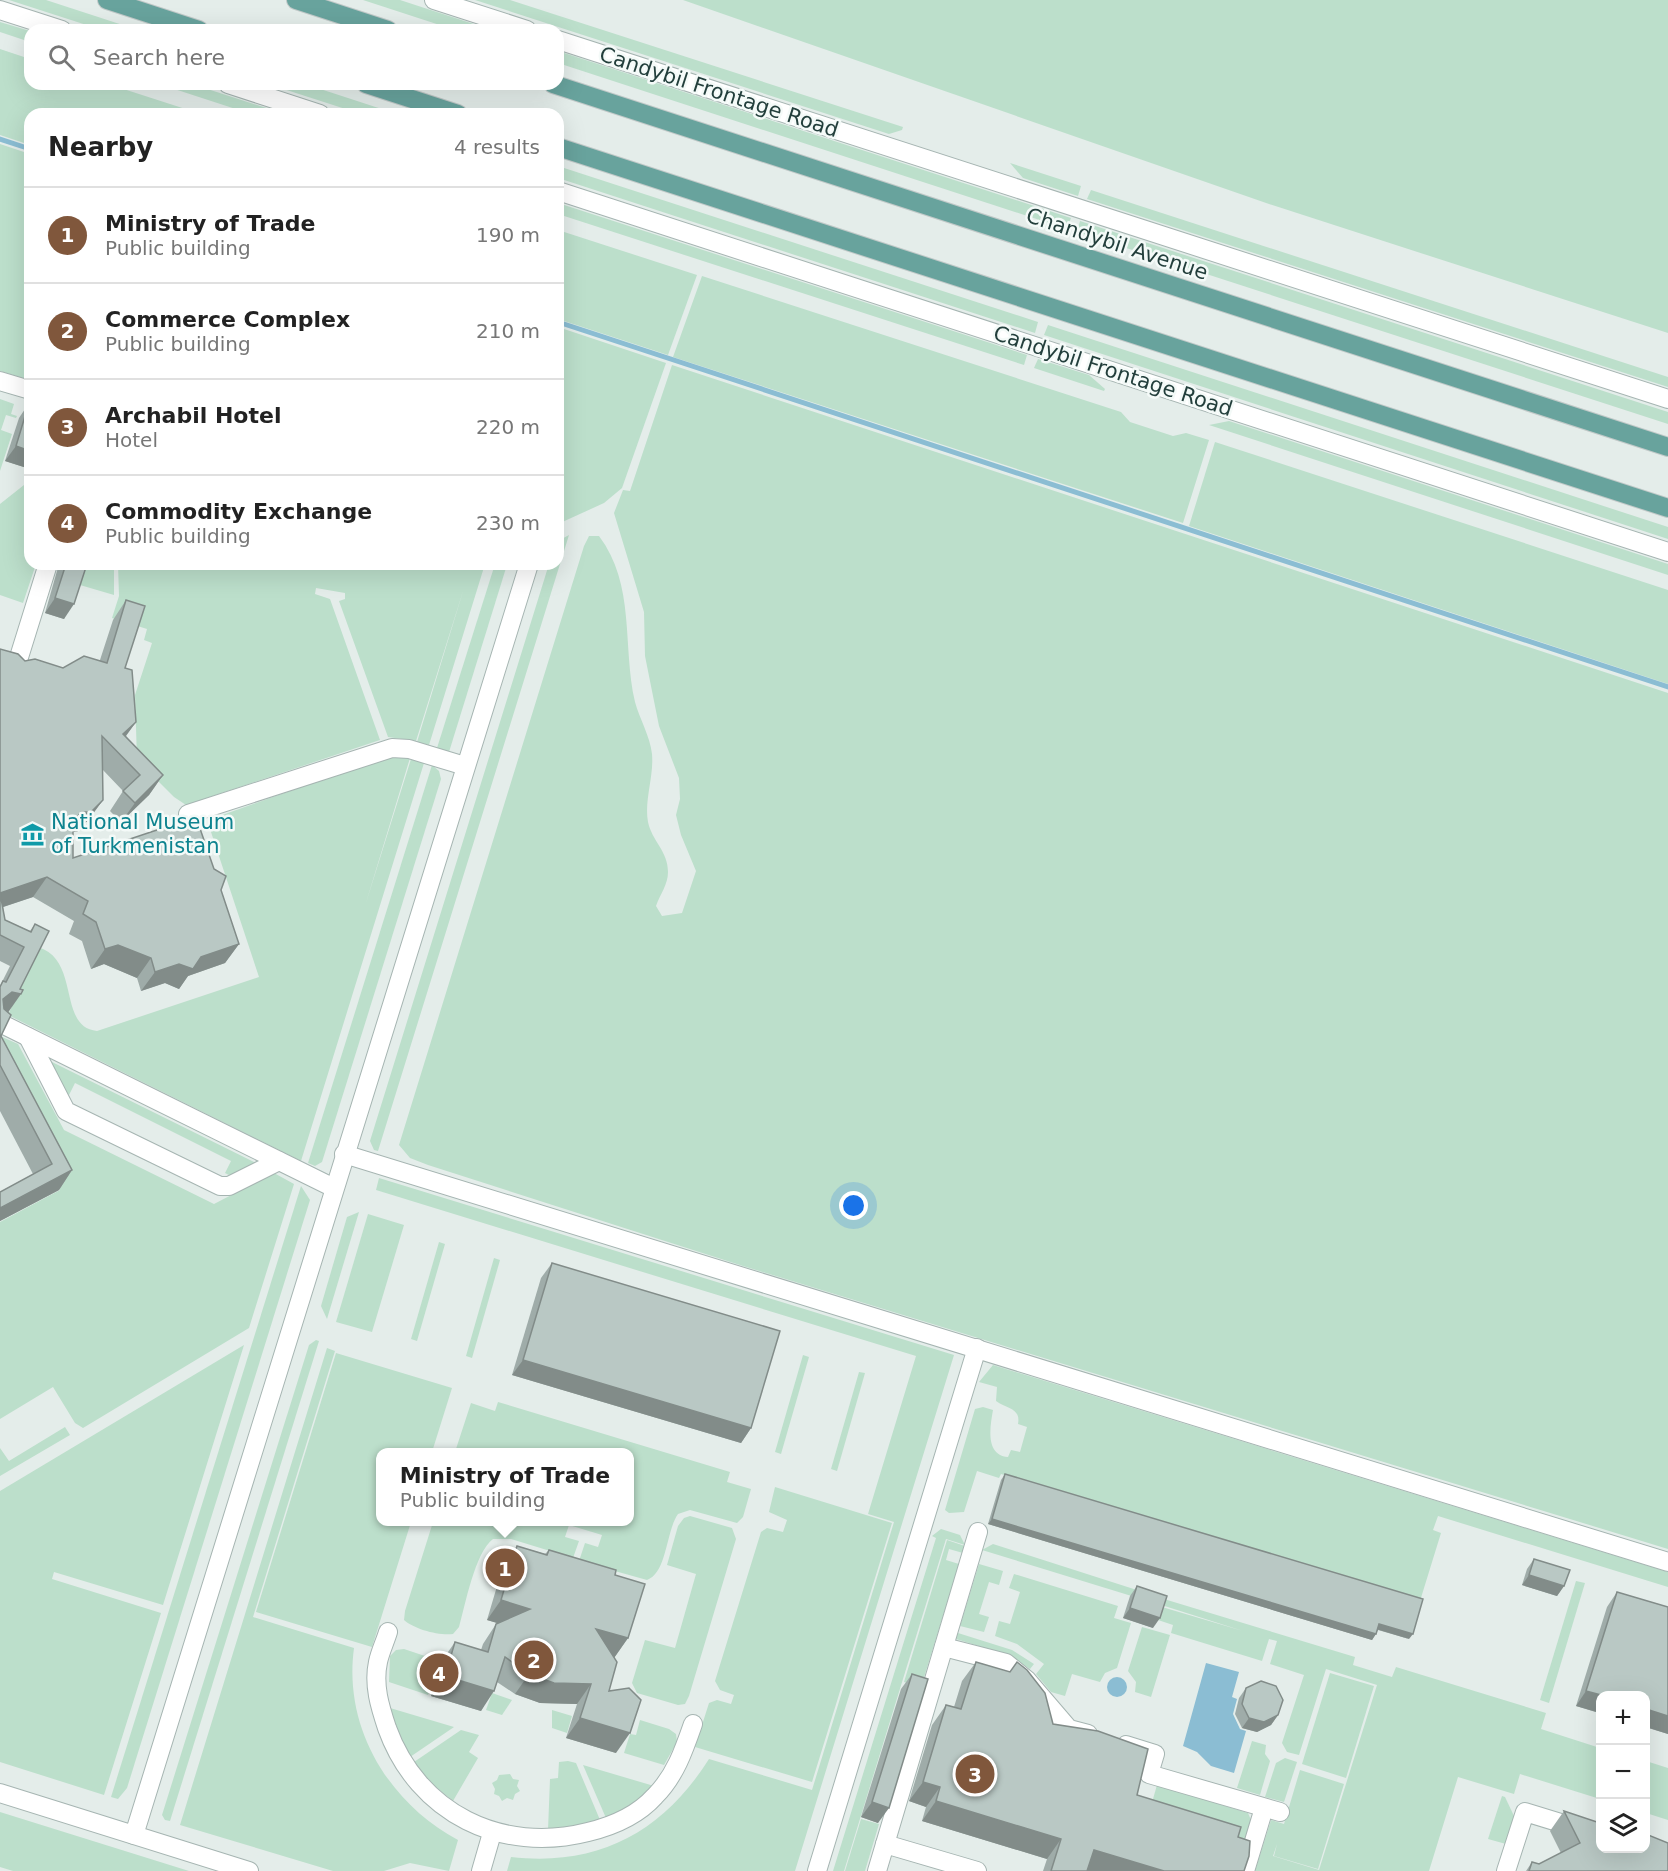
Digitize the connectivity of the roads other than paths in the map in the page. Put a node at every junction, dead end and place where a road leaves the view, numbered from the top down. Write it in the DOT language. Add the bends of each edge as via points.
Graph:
graph roads {
  1 [pos="107,0"];
  2 [pos="296,0"];
  3 [pos="434,0"];
  4 [pos="0,10"];
  5 [pos="43,24"];
  6 [pos="181,24"];
  7 [pos="370,24"];
  8 [pos="508,24"];
  9 [pos="564,42"];
  10 [pos="564,88"];
  11 [pos="246,90"];
  12 [pos="384,90"];
  13 [pos="302,108"];
  14 [pos="440,108"];
  15 [pos="564,149"];
  16 [pos="564,193"];
  17 [pos="0,381"];
  18 [pos="24,388"];
  19 [pos="1668,399"];
  20 [pos="1668,447"];
  21 [pos="1668,508"];
  22 [pos="1668,552"];
  23 [pos="46,570"];
  24 [pos="527,570"];
  25 [pos="15,670"];
  26 [pos="465,766"];
  27 [pos="188,814"];
  28 [pos="0,1023"];
  29 [pos="28,1037"];
  30 [pos="344,1154"];
  31 [pos="279,1161"];
  32 [pos="334,1188"];
  33 [pos="977,1348"];
  34 [pos="978,1532"];
  35 [pos="1668,1562"];
  36 [pos="388,1632"];
  37 [pos="944,1647"];
  38 [pos="693,1724"];
  39 [pos="0,1793"];
  40 [pos="492,1833"];
  41 [pos="1596,1834"];
  42 [pos="134,1835"];
  43 [pos="885,1844"];
  44 [pos="249,1871"];
  45 [pos="481,1871"];
  46 [pos="817,1871"];
  47 [pos="877,1871"];
  48 [pos="977,1871"];
  49 [pos="1245,1871"];
  50 [pos="1506,1871"];
  1 -- 6 [label="main road"];
  2 -- 7 [label="main road"];
  3 -- 8 [label="street"];
  4 -- 5 [label="street"];
  9 -- 19 [label="street, Candybil Frontage Road"];
  10 -- 20 [label="main road, Chandybil Avenue"];
  11 -- 13 [label="street"];
  12 -- 14 [label="main road"];
  15 -- 21 [label="main road"];
  16 -- 22 [label="street, Candybil Frontage Road"];
  17 -- 18 [label="street"];
  23 -- 25 [label="street"];
  24 -- 26 [label="street"];
  26 -- 27 [label="street" via="409,749 392,748"];
  26 -- 30 [label="street"];
  28 -- 29 [label="street"];
  29 -- 31 [label="street"];
  29 -- 31 [label="street" via="66,1111 76,1116 220,1186 229,1186"];
  30 -- 32 [label="street"];
  30 -- 33 [label="street"];
  31 -- 32 [label="street"];
  32 -- 42 [label="street"];
  33 -- 35 [label="street"];
  33 -- 46 [label="street"];
  34 -- 37 [label="street"];
  36 -- 40 [label="street" via="376,1678 390,1736 426,1791 450,1811"];
  37 -- 43 [label="street"];
  37 -- 49 [label="street" via="1006,1663 1027,1680 1069,1729 1155,1754 1149,1774 1272,1810"];
  38 -- 40 [label="street" via="682,1755 661,1789 619,1821 557,1837"];
  39 -- 42 [label="street"];
  40 -- 45 [label="street"];
  41 -- 50 [label="street" via="1525,1812"];
  42 -- 44 [label="street"];
  43 -- 47 [label="street"];
  43 -- 48 [label="street"];
}
